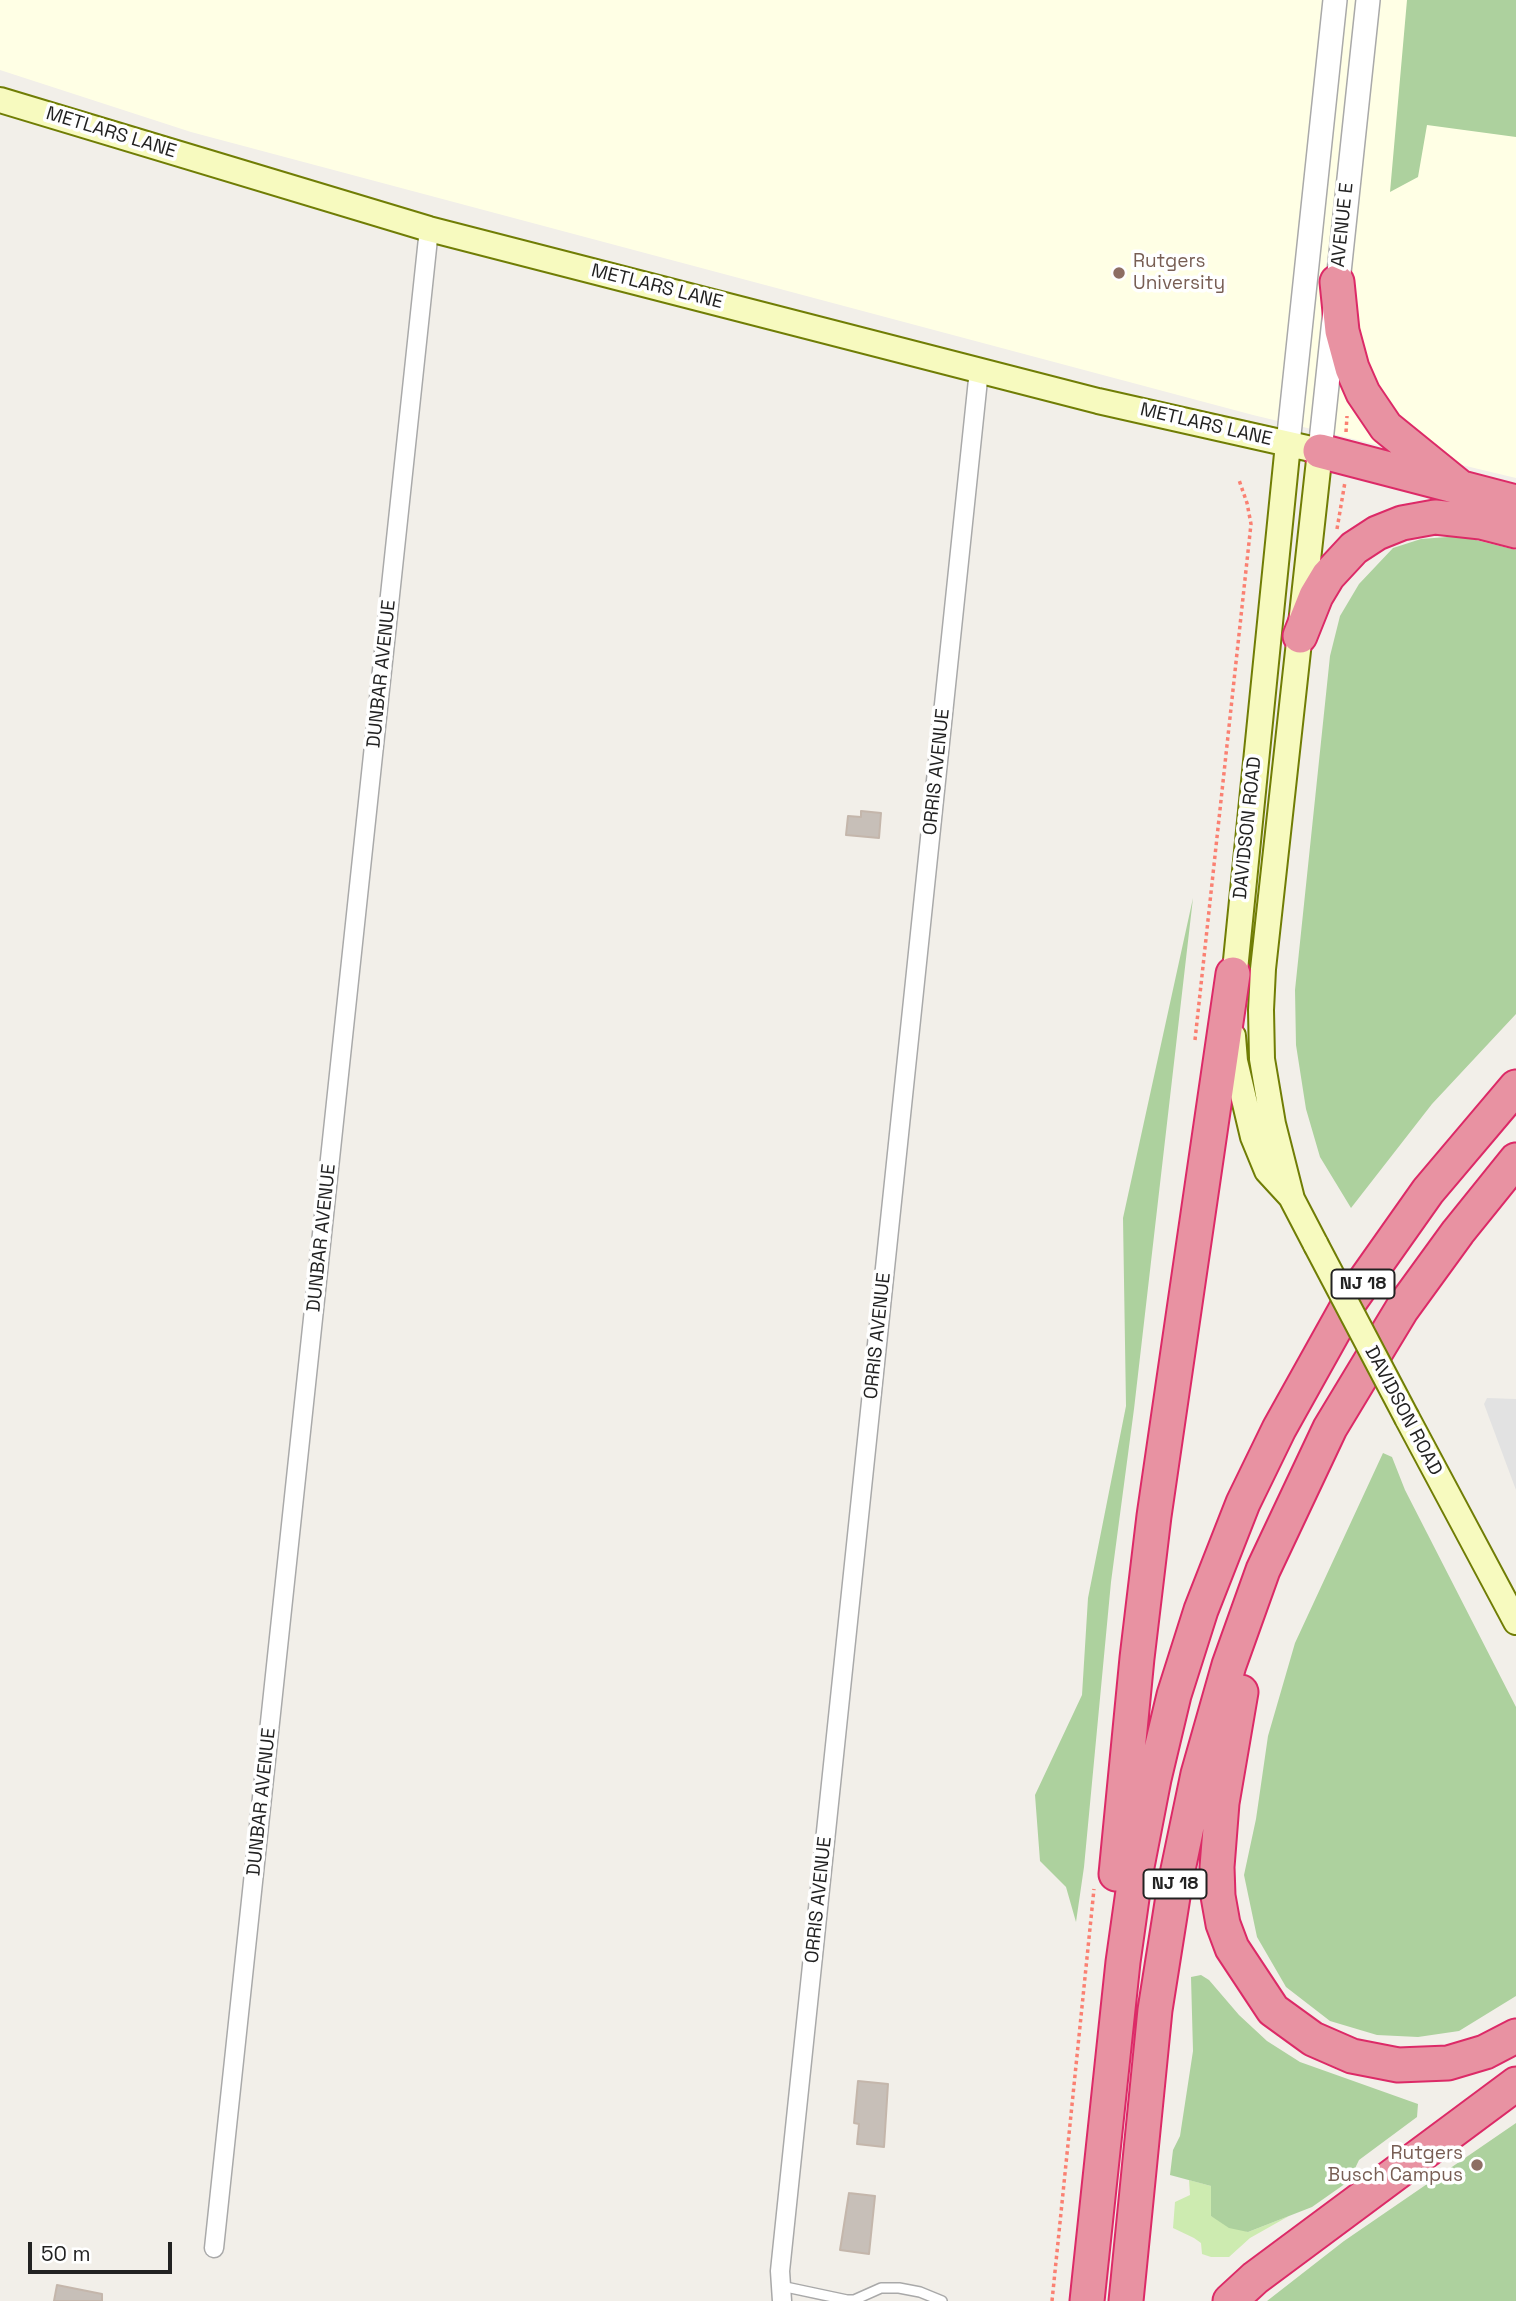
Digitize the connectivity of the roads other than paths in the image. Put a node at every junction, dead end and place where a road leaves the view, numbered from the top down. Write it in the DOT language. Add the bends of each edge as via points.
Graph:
graph roads {
  1 [pos="1335,0"];
  2 [pos="1368,0"];
  3 [pos="0,100"];
  4 [pos="429,229"];
  5 [pos="1337,282"];
  6 [pos="979,370"];
  7 [pos="1287,443"];
  8 [pos="1320,451"];
  9 [pos="1460,487"];
  10 [pos="1516,502"];
  11 [pos="1516,531"];
  12 [pos="1300,636"];
  13 [pos="1233,974"];
  14 [pos="1516,1087"];
  15 [pos="1516,1160"];
  16 [pos="1292,1199"];
  17 [pos="1302,1485"];
  18 [pos="1516,1622"];
  19 [pos="1516,2036"];
  20 [pos="1516,2084"];
  21 [pos="1093,2246"];
  22 [pos="214,2248"];
  23 [pos="781,2293"];
  24 [pos="942,2301"];
  25 [pos="1087,2301"];
  26 [pos="1126,2301"];
  27 [pos="1230,2301"];
  1 -- 7 [label="street, AVENUE E"];
  2 -- 5 [label="street, AVENUE E"];
  3 -- 4 [label="main road, METLARS LANE"];
  4 -- 6 [label="main road, METLARS LANE"];
  4 -- 22 [label="street, DUNBAR AVENUE"];
  5 -- 8 [label="street, AVENUE E"];
  5 -- 9 [label="highway" via="1342,331 1363,393 1386,427"];
  6 -- 7 [label="main road, METLARS LANE"];
  6 -- 23 [label="street, ORRIS AVENUE"];
  7 -- 8 [label="main road, METLARS LANE"];
  7 -- 13 [label="main road, DAVIDSON ROAD"];
  8 -- 9 [label="highway"];
  8 -- 12 [label="main road, DAVIDSON ROAD"];
  9 -- 10 [label="highway"];
  11 -- 12 [label="highway" via="1435,517 1377,533 1354,548 1328,576"];
  12 -- 16 [label="main road, DAVIDSON ROAD" via="1261,1010 1267,1091"];
  13 -- 16 [label="main road, DAVIDSON ROAD" via="1235,1061 1246,1112 1267,1171"];
  13 -- 21 [label="highway" via="1137,1658 1100,2037"];
  14 -- 21 [label="highway, NJ 18" via="1428,1191 1351,1300 1243,1503 1201,1610 1174,1695 1135,1877"];
  15 -- 17 [label="highway, NJ 18" via="1402,1309 1330,1428"];
  16 -- 18 [label="main road, DAVIDSON ROAD, bridge"];
  17 -- 19 [label="highway" via="1247,1667 1226,1779 1217,1867 1223,1924 1232,1948 1273,2010 1313,2039 1352,2056 1398,2065 1448,2063"];
  17 -- 26 [label="highway, NJ 18" via="1263,1570 1233,1653 1198,1774 1155,2010"];
  20 -- 27 [label="highway"];
  21 -- 25 [label="highway, NJ 18"];
  23 -- 24 [label="lane" via="854,2300 881,2288 920,2292"];
}
